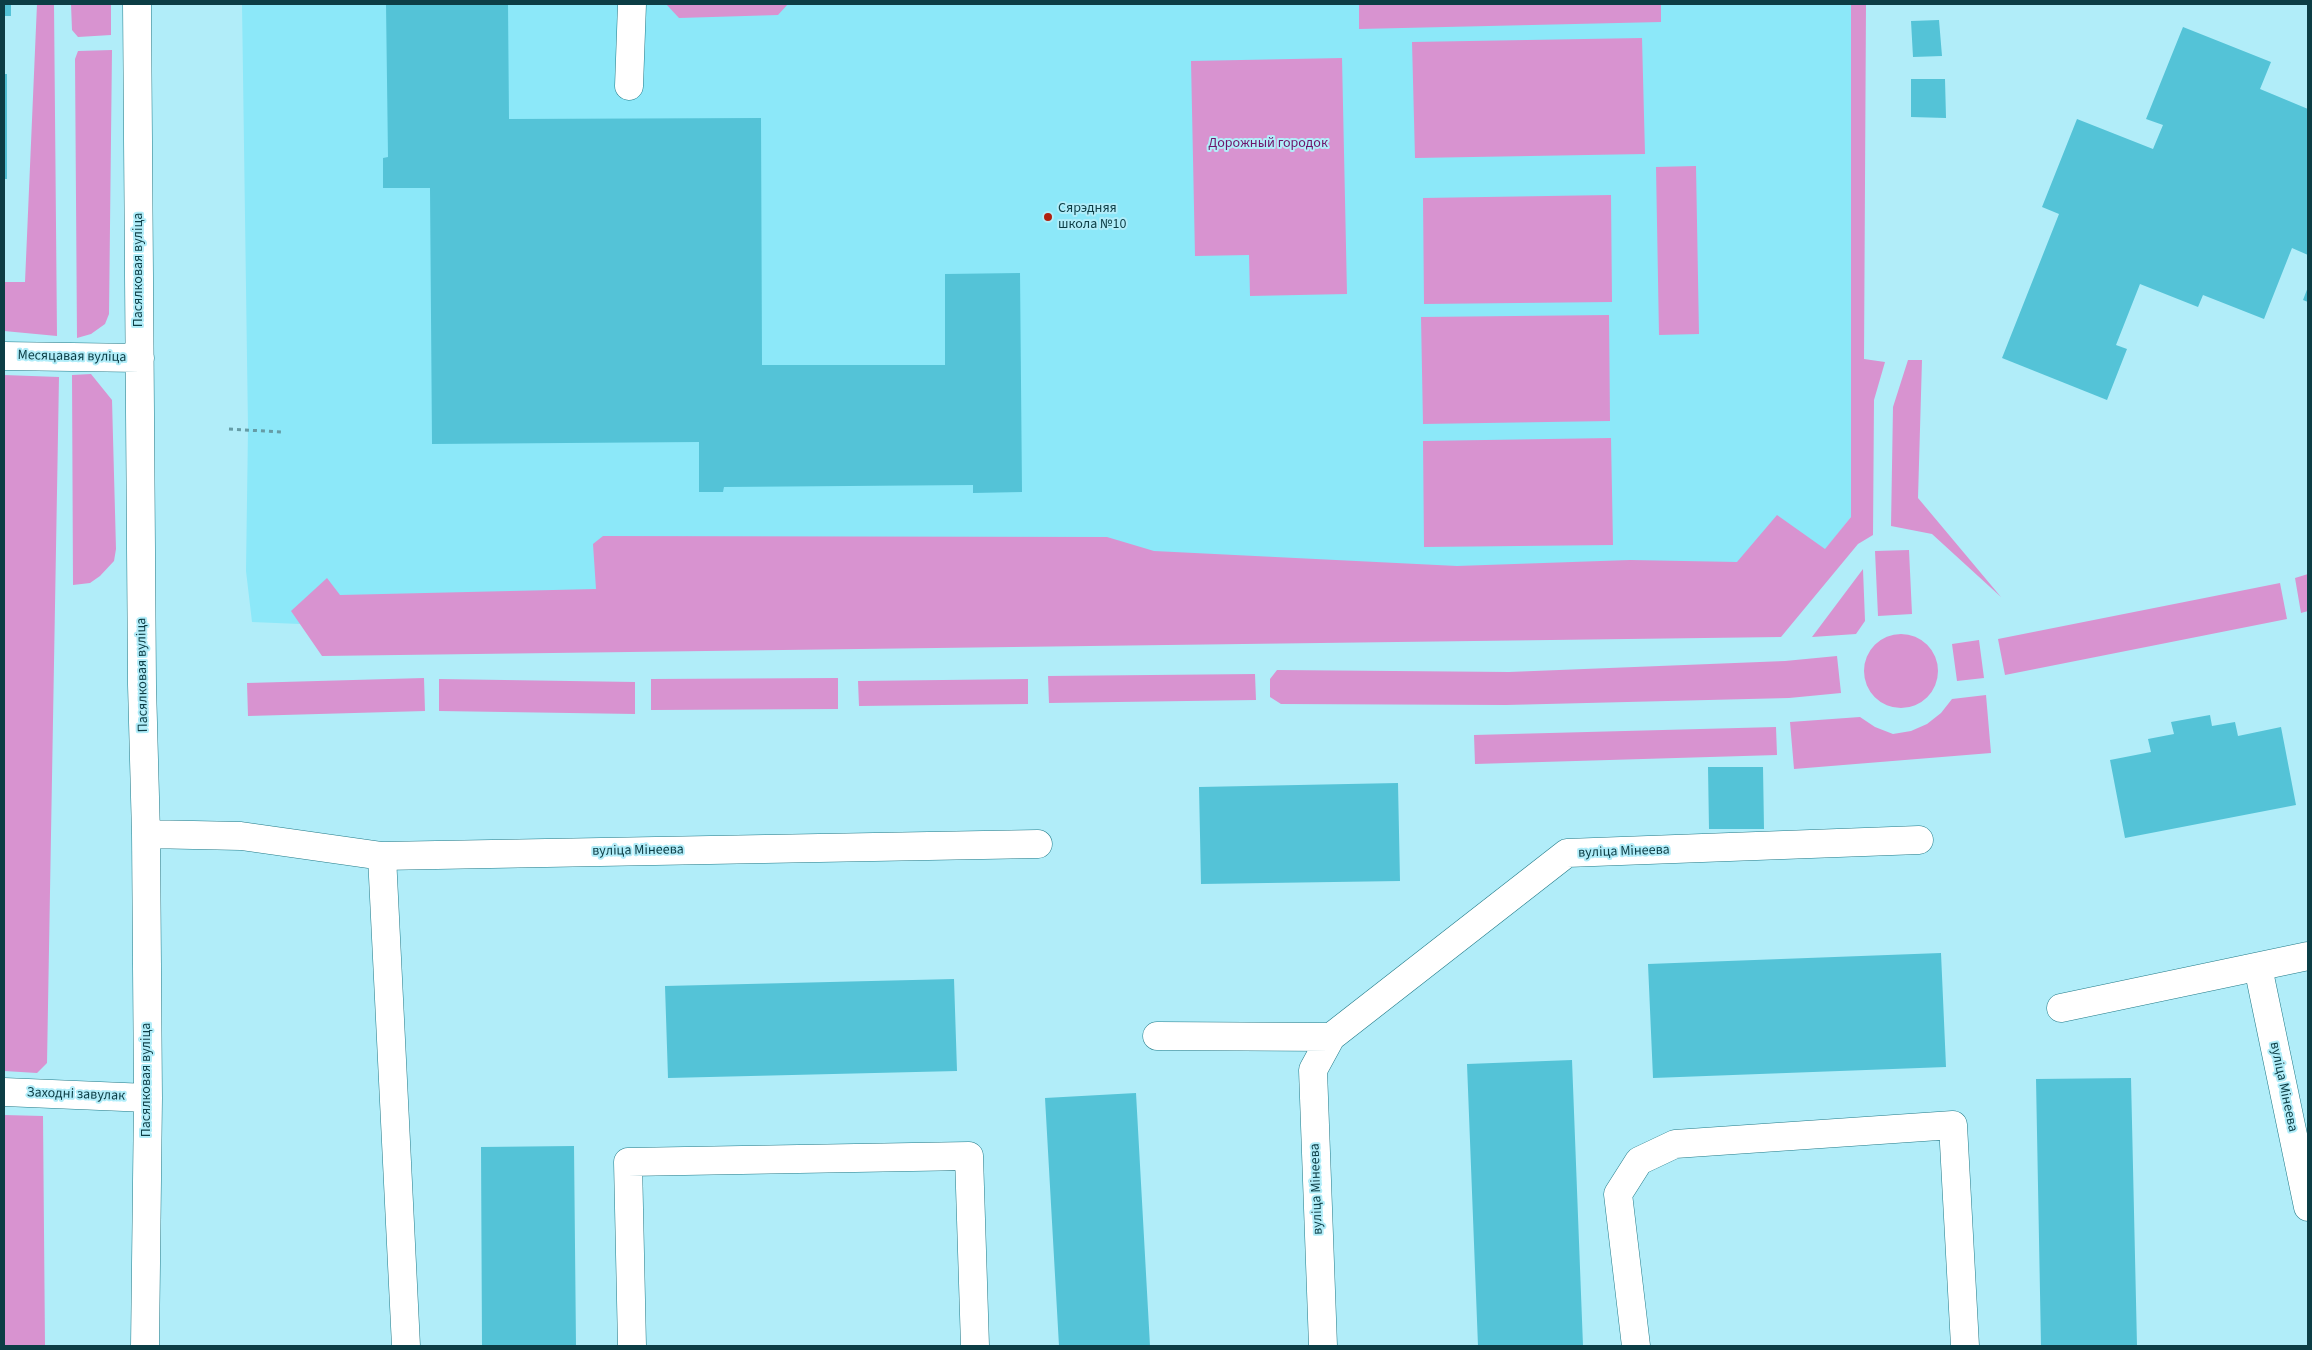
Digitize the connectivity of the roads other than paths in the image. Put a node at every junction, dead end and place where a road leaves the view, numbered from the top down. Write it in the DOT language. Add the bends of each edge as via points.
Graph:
graph roads {
  1 [pos="137,4"];
  2 [pos="632,4"];
  3 [pos="629,86"];
  4 [pos="4,356"];
  5 [pos="140,358"];
  6 [pos="146,834"];
  7 [pos="1919,840"];
  8 [pos="1038,844"];
  9 [pos="382,856"];
  10 [pos="2308,956"];
  11 [pos="2258,967"];
  12 [pos="2060,1008"];
  13 [pos="1157,1036"];
  14 [pos="1331,1037"];
  15 [pos="4,1092"];
  16 [pos="148,1098"];
  17 [pos="2308,1207"];
  18 [pos="145,1346"];
  19 [pos="406,1346"];
  20 [pos="632,1346"];
  21 [pos="975,1346"];
  22 [pos="1322,1346"];
  23 [pos="1636,1346"];
  24 [pos="1965,1346"];
  1 -- 5 [label="street, Пасялковая вуліца"];
  2 -- 3 [label="street"];
  4 -- 5 [label="street, Месяцавая вуліца"];
  5 -- 6 [label="street, Пасялковая вуліца"];
  6 -- 9 [label="street, вуліца Мінеева" via="241,836"];
  6 -- 16 [label="street, Пасялковая вуліца"];
  7 -- 14 [label="street, вуліца Мінеева" via="1567,854"];
  8 -- 9 [label="street, вуліца Мінеева"];
  9 -- 19 [label="street"];
  10 -- 11 [label="street"];
  11 -- 12 [label="street"];
  11 -- 17 [label="street, вуліца Мінеева"];
  13 -- 14 [label="street"];
  14 -- 22 [label="street, вуліца Мінеева" via="1313,1070"];
  15 -- 16 [label="street, Заходні завулак"];
  16 -- 18 [label="street, Пасялковая вуліца"];
  20 -- 21 [label="street" via="628,1162 970,1156"];
  23 -- 24 [label="street" via="1618,1194 1639,1162 1675,1144 1953,1125"];
}
